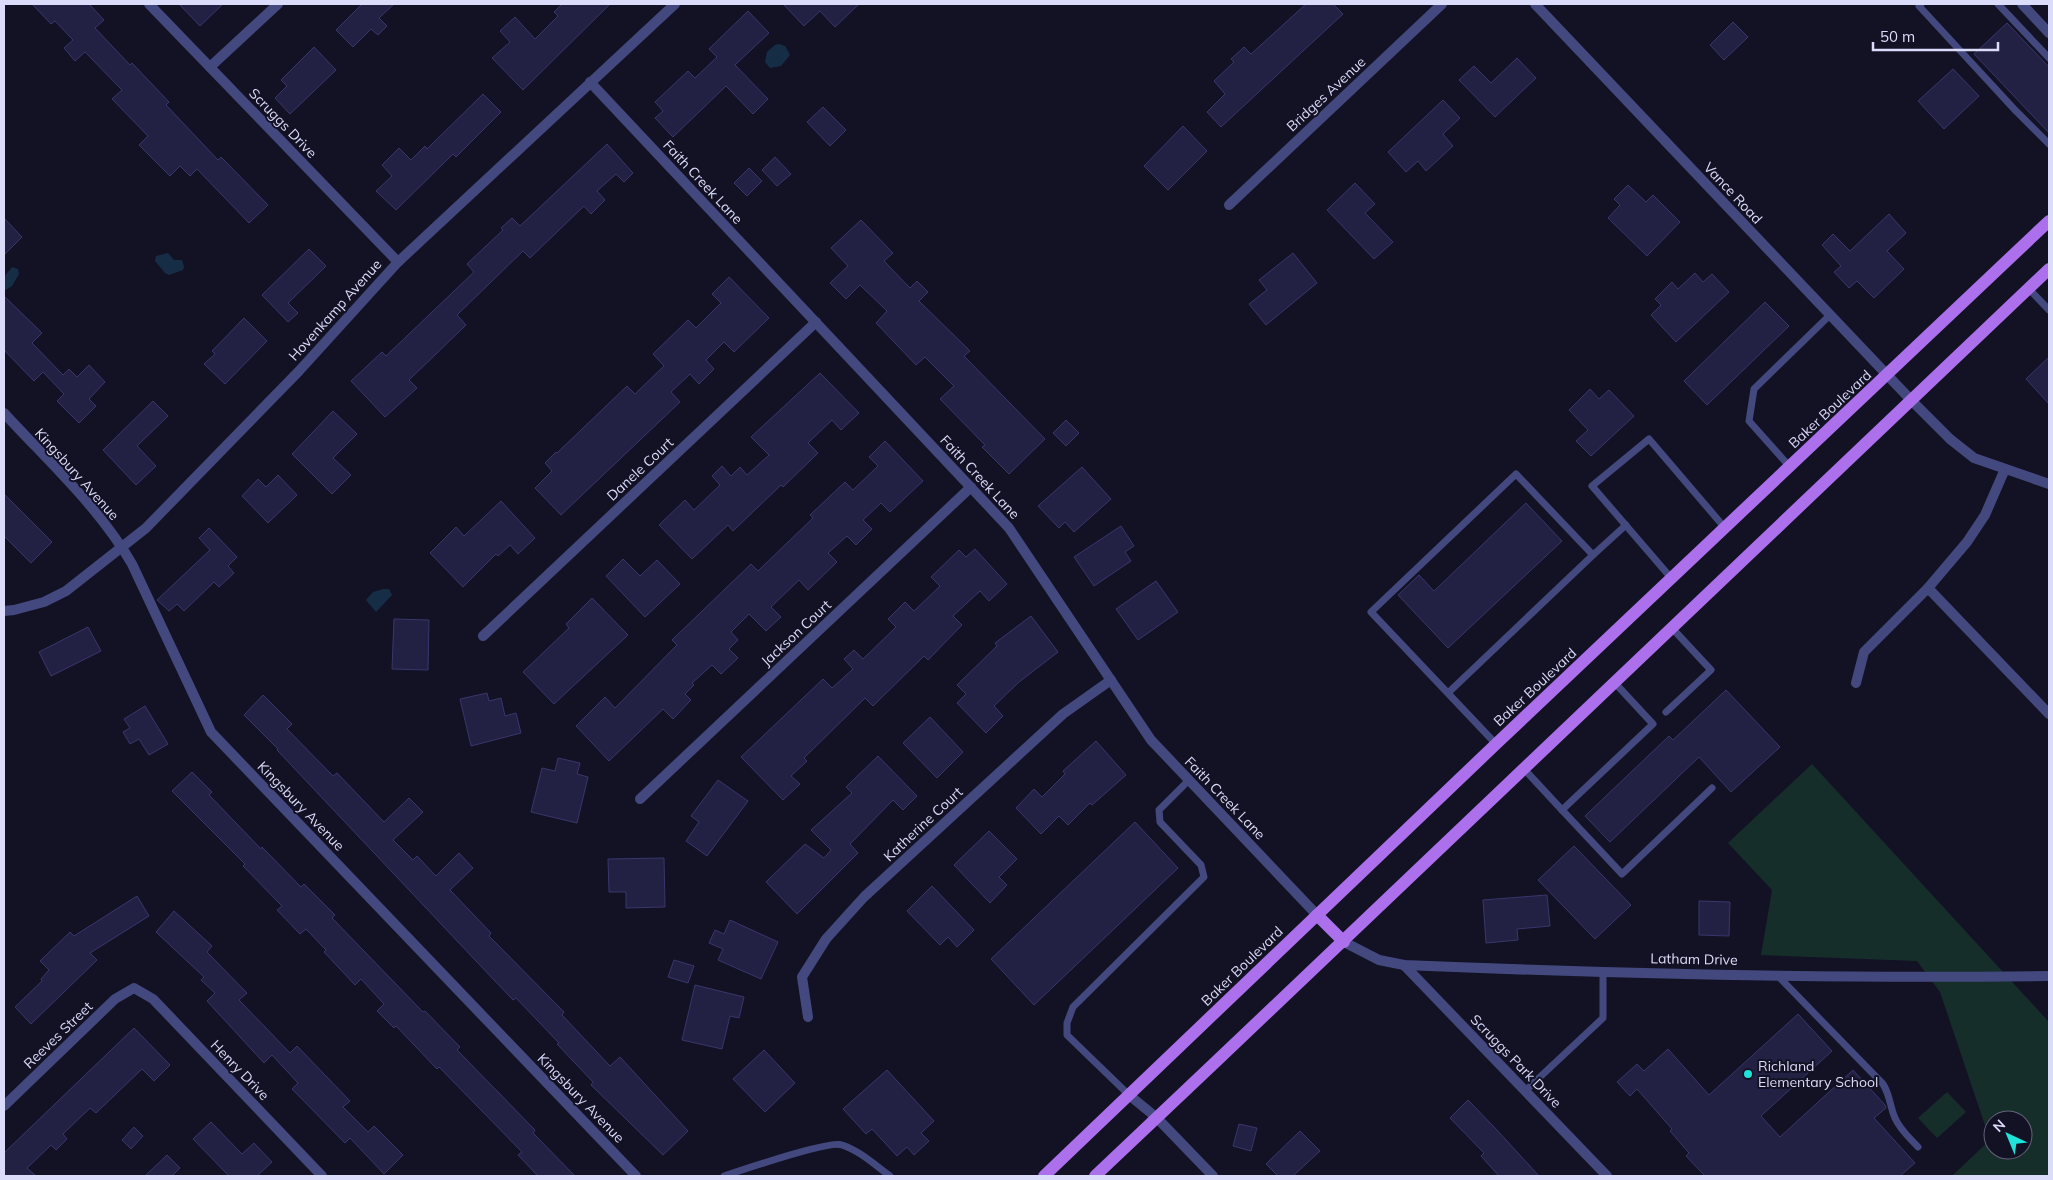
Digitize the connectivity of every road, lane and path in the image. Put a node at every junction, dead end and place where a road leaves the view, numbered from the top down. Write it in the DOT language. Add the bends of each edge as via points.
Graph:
graph roads {
  1 [pos="149,4"];
  2 [pos="278,4"];
  3 [pos="675,4"];
  4 [pos="1442,4"];
  5 [pos="1535,4"];
  6 [pos="1921,4"];
  7 [pos="1998,4"];
  8 [pos="2022,4"];
  9 [pos="2049,33"];
  10 [pos="2049,58"];
  11 [pos="210,68"];
  12 [pos="590,82"];
  13 [pos="2049,144"];
  14 [pos="1229,205"];
  15 [pos="2049,221"];
  16 [pos="398,262"];
  17 [pos="2049,269"];
  18 [pos="2029,289"];
  19 [pos="2049,310"];
  20 [pos="1830,315"];
  21 [pos="816,322"];
  22 [pos="1888,375"];
  23 [pos="1912,400"];
  24 [pos="4,413"];
  25 [pos="1790,467"];
  26 [pos="2005,468"];
  27 [pos="2049,484"];
  28 [pos="971,487"];
  29 [pos="1626,525"];
  30 [pos="1725,528"];
  31 [pos="122,547"];
  32 [pos="1593,556"];
  33 [pos="1672,578"];
  34 [pos="1928,588"];
  35 [pos="4,611"];
  36 [pos="1672,627"];
  37 [pos="483,636"];
  38 [pos="1111,680"];
  39 [pos="1614,682"];
  40 [pos="1856,684"];
  41 [pos="1448,693"];
  42 [pos="1666,712"];
  43 [pos="2049,714"];
  44 [pos="1496,744"];
  45 [pos="1524,768"];
  46 [pos="1189,780"];
  47 [pos="1712,788"];
  48 [pos="640,799"];
  49 [pos="1562,810"];
  50 [pos="1317,916"];
  51 [pos="1344,942"];
  52 [pos="1404,965"];
  53 [pos="1603,972"];
  54 [pos="1776,975"];
  55 [pos="2049,976"];
  56 [pos="134,988"];
  57 [pos="808,1017"];
  58 [pos="1525,1091"];
  59 [pos="1129,1095"];
  60 [pos="4,1106"];
  61 [pos="1157,1118"];
  62 [pos="1918,1147"];
  63 [pos="318,1175"];
  64 [pos="636,1176"];
  65 [pos="724,1176"];
  66 [pos="890,1176"];
  67 [pos="1044,1176"];
  68 [pos="1095,1176"];
  69 [pos="1213,1176"];
  70 [pos="1608,1176"];
  1 -- 11 [label="street, Scruggs Drive"];
  2 -- 11 [label="street"];
  3 -- 12 [label="street, Hovenkamp Avenue"];
  4 -- 14 [label="street, Bridges Avenue"];
  5 -- 20 [label="street, Vance Road"];
  6 -- 13 [label="lane" via="1919,6"];
  7 -- 10 [label="lane"];
  8 -- 9 [label="street"];
  11 -- 16 [label="street, Scruggs Drive"];
  12 -- 16 [label="street, Hovenkamp Avenue"];
  12 -- 21 [label="street, Faith Creek Lane"];
  15 -- 22 [label="main road, Baker Boulevard"];
  16 -- 31 [label="street, Hovenkamp Avenue" via="299,371 146,528"];
  17 -- 18 [label="main road"];
  18 -- 19 [label="lane"];
  18 -- 23 [label="main road"];
  20 -- 22 [label="street, Vance Road"];
  20 -- 25 [label="lane" via="1754,389 1749,421"];
  21 -- 28 [label="street, Faith Creek Lane"];
  21 -- 37 [label="street, Danele Court"];
  22 -- 23 [label="street, Vance Road"];
  22 -- 25 [label="main road, Baker Boulevard"];
  23 -- 26 [label="street, Vance Road" via="1960,448 1974,458"];
  23 -- 36 [label="main road"];
  24 -- 31 [label="street, Kingsbury Avenue" via="95,511"];
  25 -- 30 [label="main road, Baker Boulevard"];
  26 -- 27 [label="street, Vance Road"];
  26 -- 34 [label="street" via="1985,515"];
  28 -- 38 [label="street, Faith Creek Lane" via="1009,528"];
  28 -- 48 [label="street, Jackson Court"];
  29 -- 30 [label="lane" via="1592,486 1649,438"];
  29 -- 32 [label="lane"];
  29 -- 33 [label="lane"];
  30 -- 33 [label="main road, Baker Boulevard"];
  31 -- 35 [label="street, Hovenkamp Avenue" via="66,591 44,602"];
  31 -- 64 [label="street, Kingsbury Avenue" via="212,732"];
  32 -- 41 [label="lane"];
  32 -- 41 [label="lane" via="1516,474 1371,612"];
  33 -- 44 [label="main road, Baker Boulevard"];
  34 -- 40 [label="street" via="1864,652"];
  34 -- 43 [label="street"];
  36 -- 39 [label="main road"];
  36 -- 42 [label="lane" via="1711,670"];
  38 -- 46 [label="street, Faith Creek Lane" via="1151,740"];
  38 -- 57 [label="street, Katherine Court" via="1063,714 864,897 826,939 802,977"];
  39 -- 45 [label="main road"];
  39 -- 49 [label="lane" via="1653,724"];
  41 -- 44 [label="lane"];
  44 -- 50 [label="main road, Baker Boulevard"];
  45 -- 49 [label="lane"];
  45 -- 51 [label="main road"];
  46 -- 50 [label="street, Faith Creek Lane"];
  46 -- 59 [label="lane" via="1159,810 1160,822 1201,866 1204,877 1073,1007 1067,1023 1067,1035"];
  47 -- 49 [label="lane" via="1622,874"];
  50 -- 51 [label="main road"];
  50 -- 59 [label="main road, Baker Boulevard"];
  51 -- 52 [label="street, Latham Drive" via="1379,960"];
  51 -- 61 [label="main road"];
  52 -- 53 [label="street, Latham Drive"];
  52 -- 58 [label="street, Scruggs Park Drive"];
  53 -- 54 [label="street, Latham Drive"];
  53 -- 58 [label="lane" via="1603,1018"];
  54 -- 55 [label="street, Latham Drive"];
  54 -- 62 [label="lane" via="1883,1084 1900,1128"];
  56 -- 60 [label="street, Reeves Street" via="115,999"];
  56 -- 63 [label="street, Henry Drive" via="153,999"];
  58 -- 70 [label="street, Scruggs Park Drive"];
  59 -- 61 [label="street"];
  59 -- 67 [label="main road, Baker Boulevard"];
  61 -- 68 [label="main road"];
  61 -- 69 [label="street"];
  65 -- 66 [label="lane" via="783,1157 840,1144 859,1153"];
}
